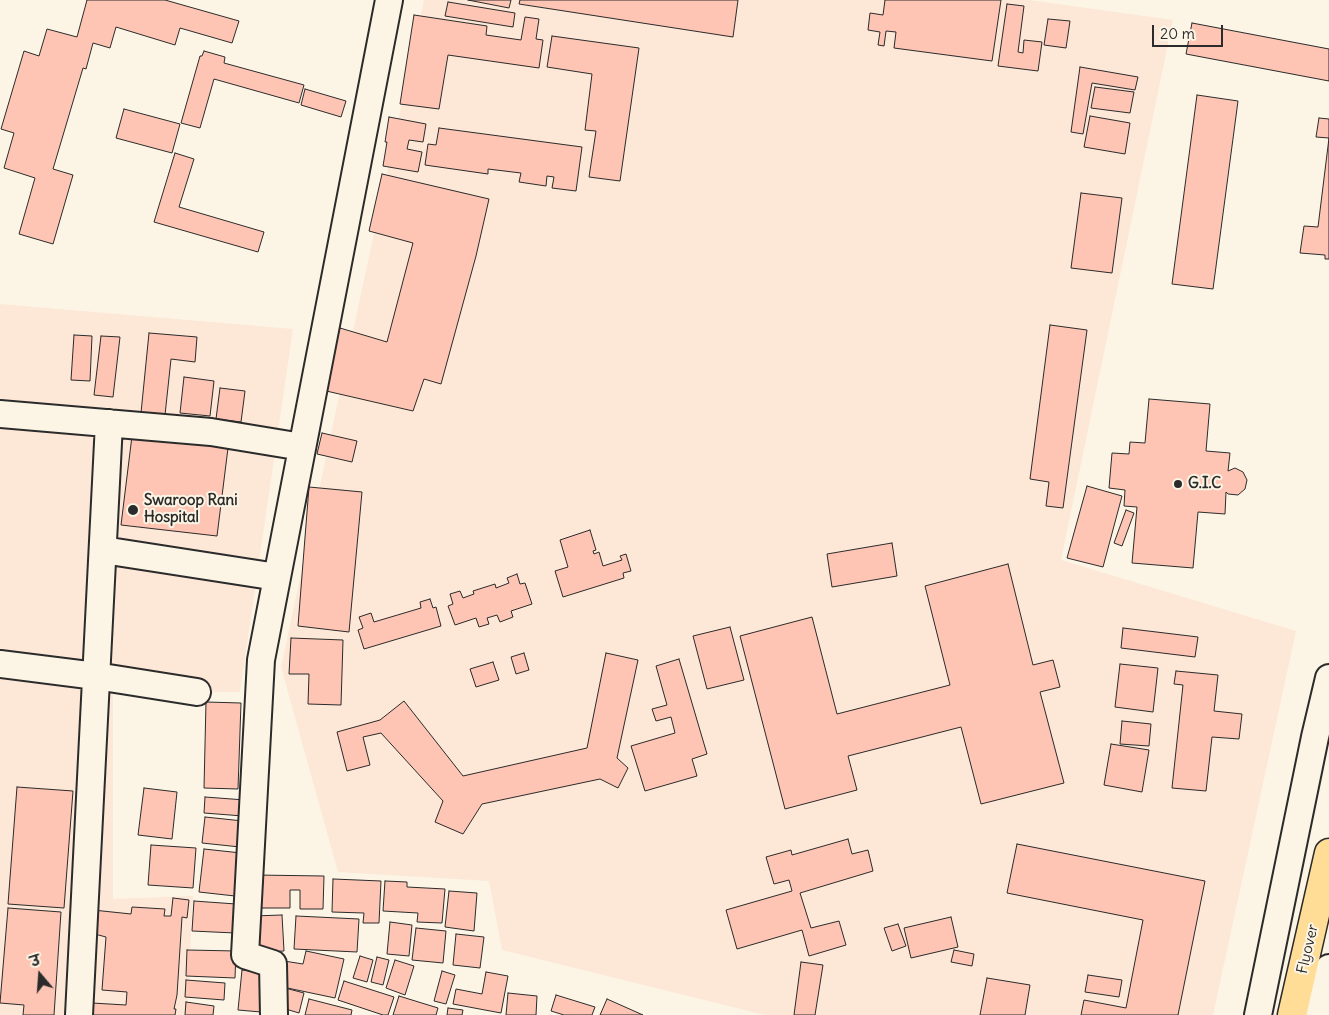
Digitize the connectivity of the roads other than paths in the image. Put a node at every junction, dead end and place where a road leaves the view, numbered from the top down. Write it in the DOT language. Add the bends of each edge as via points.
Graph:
graph roads {
  1 [pos="389,0"];
  2 [pos="0,414"];
  3 [pos="109,423"];
  4 [pos="302,447"];
  5 [pos="103,550"];
  6 [pos="277,577"];
  7 [pos="0,664"];
  8 [pos="96,676"];
  9 [pos="1329,678"];
  10 [pos="197,692"];
  11 [pos="1329,854"];
  12 [pos="1329,968"];
  13 [pos="79,1015"];
  14 [pos="274,1015"];
  15 [pos="1258,1015"];
  16 [pos="1292,1015"];
  17 [pos="1318,1015"];
  1 -- 4 [label="street"];
  2 -- 3 [label="street"];
  3 -- 4 [label="street" via="211,432"];
  3 -- 5 [label="street"];
  4 -- 6 [label="street"];
  5 -- 6 [label="street"];
  5 -- 8 [label="street"];
  6 -- 14 [label="street" via="262,660 245,955 273,964"];
  7 -- 8 [label="street"];
  8 -- 10 [label="street"];
  8 -- 13 [label="street"];
  9 -- 15 [label="street"];
  11 -- 16 [label="main road, Flyover"];
  12 -- 17 [label="street"];
}
